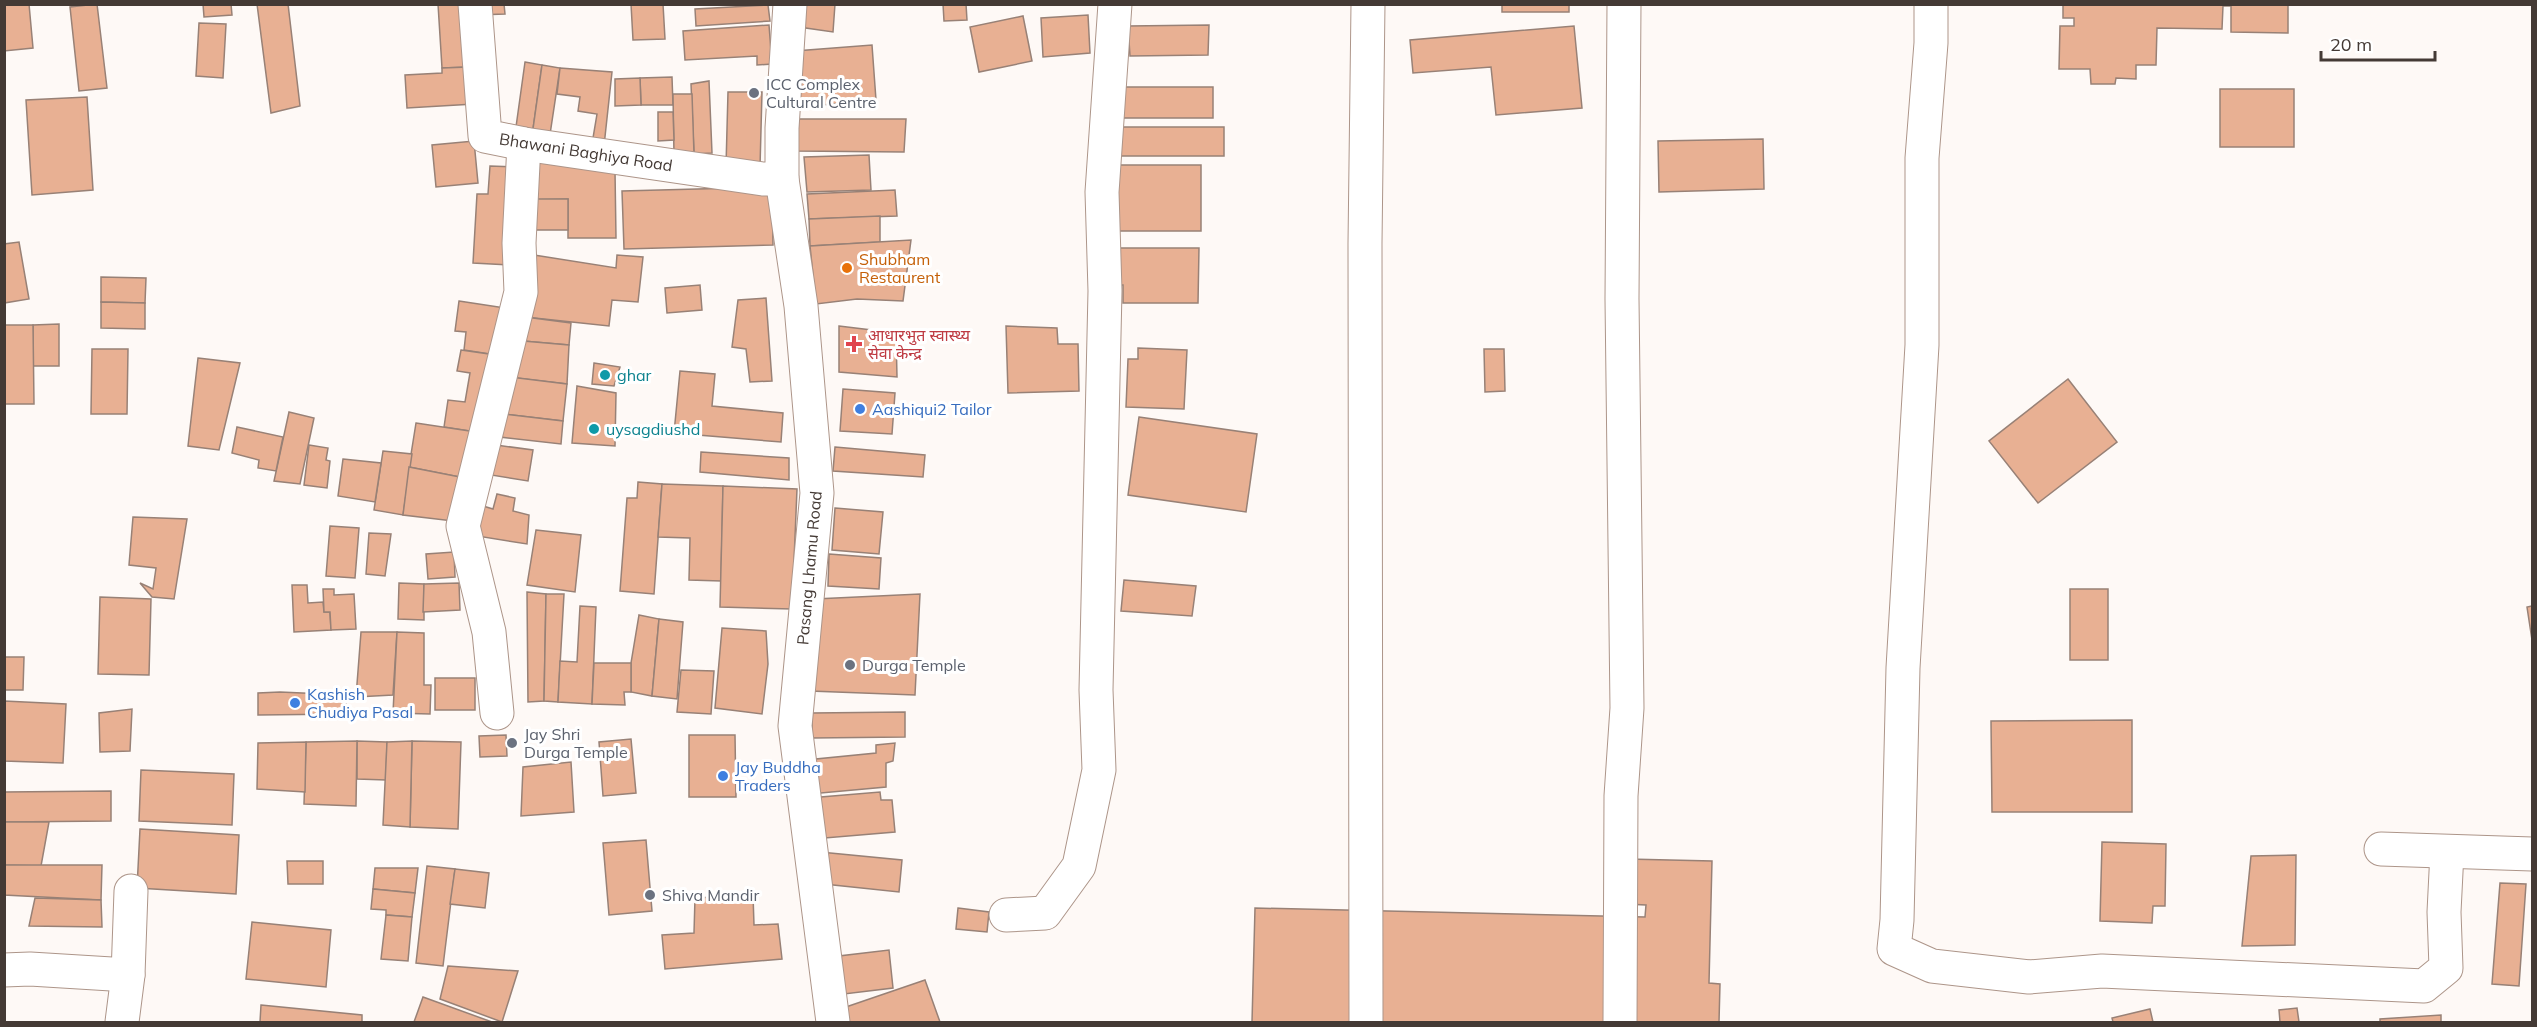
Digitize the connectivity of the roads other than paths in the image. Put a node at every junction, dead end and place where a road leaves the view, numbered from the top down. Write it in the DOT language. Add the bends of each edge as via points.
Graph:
graph roads {
  1 [pos="475,4"];
  2 [pos="790,4"];
  3 [pos="1115,4"];
  4 [pos="1368,4"];
  5 [pos="1624,4"];
  6 [pos="1931,4"];
  7 [pos="524,144"];
  8 [pos="782,179"];
  9 [pos="497,713"];
  10 [pos="2381,849"];
  11 [pos="2447,852"];
  12 [pos="2532,854"];
  13 [pos="131,891"];
  14 [pos="1006,915"];
  15 [pos="4,970"];
  16 [pos="128,975"];
  17 [pos="122,1023"];
  18 [pos="833,1023"];
  19 [pos="1366,1023"];
  20 [pos="1620,1023"];
  1 -- 7 [label="street, Bhawani Baghiya Road" via="485,136"];
  2 -- 8 [label="street, Pasang Lhamu Road"];
  3 -- 14 [label="street" via="1102,192 1105,302 1096,690 1099,770 1079,866 1046,913"];
  4 -- 19 [label="street"];
  5 -- 20 [label="street" via="1622,299 1627,708 1621,796"];
  6 -- 11 [label="street" via="1922,158 1922,345 1903,668 1893,949 1932,966 2029,977 2102,971 2424,986 2446,968"];
  7 -- 8 [label="street, Bhawani Baghiya Road" via="763,180"];
  7 -- 9 [label="street" via="521,292 463,526 489,632"];
  8 -- 18 [label="street, Pasang Lhamu Road" via="801,306 817,493 795,726"];
  10 -- 11 [label="street"];
  11 -- 12 [label="street"];
  13 -- 16 [label="street"];
  15 -- 16 [label="street"];
  16 -- 17 [label="street"];
}
